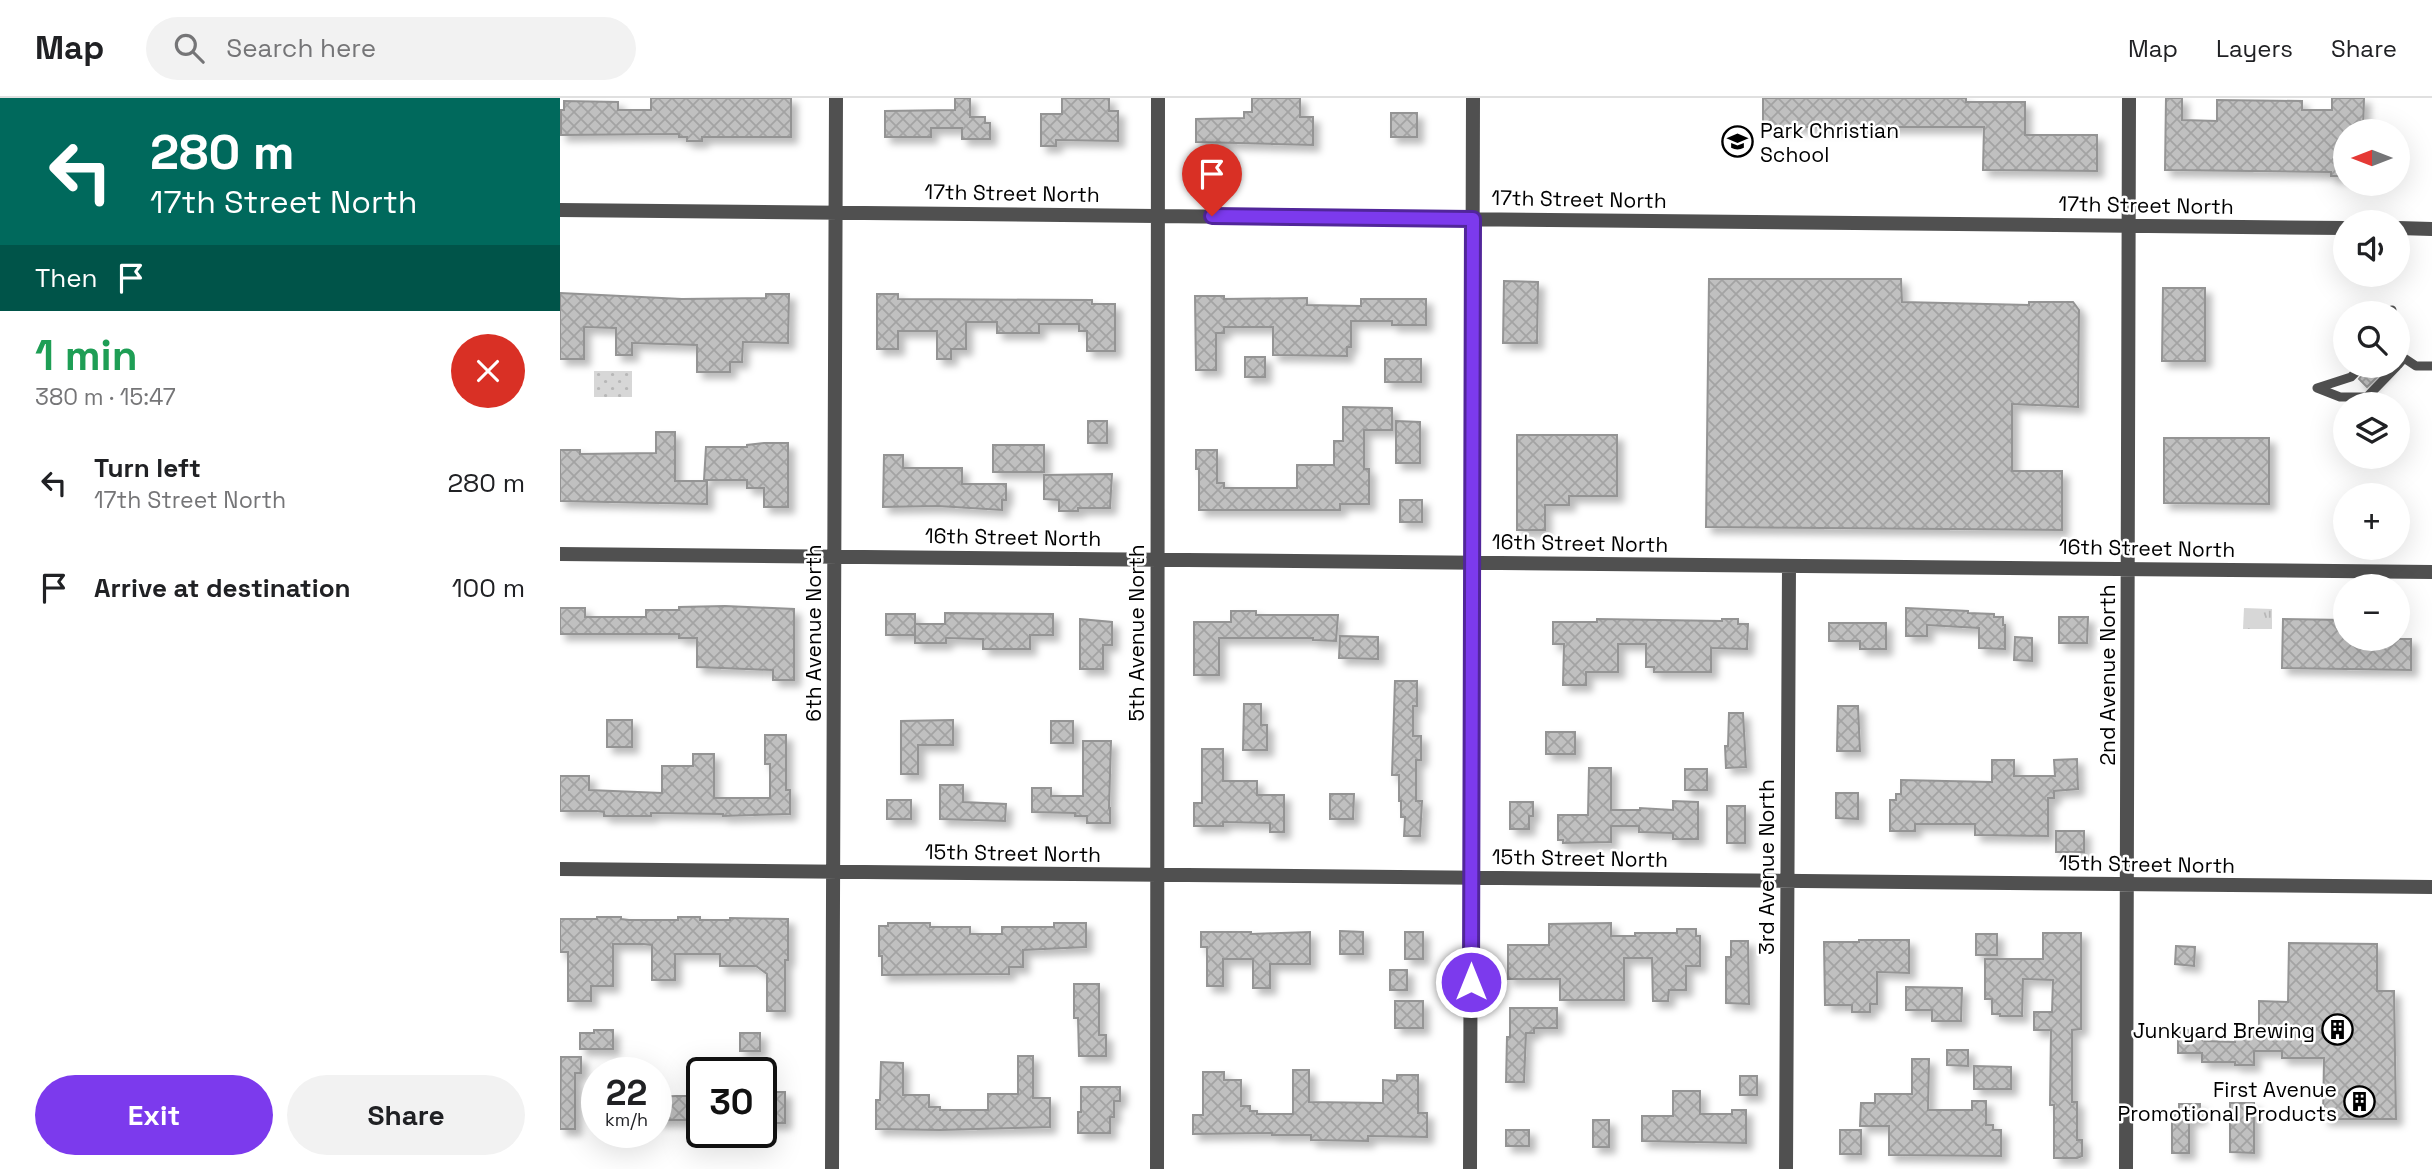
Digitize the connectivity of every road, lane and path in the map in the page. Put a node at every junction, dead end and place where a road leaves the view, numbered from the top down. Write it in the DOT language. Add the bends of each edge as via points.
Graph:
graph roads {
  1 [pos="836,98"];
  2 [pos="1158,98"];
  3 [pos="1473,98"];
  4 [pos="2129,98"];
  5 [pos="560,210"];
  6 [pos="836,213"];
  7 [pos="1157,216"];
  8 [pos="1473,219"];
  9 [pos="2129,226"];
  10 [pos="2333,228"];
  11 [pos="2410,228"];
  12 [pos="2432,229"];
  13 [pos="2410,362"];
  14 [pos="2432,366"];
  15 [pos="2348,378"];
  16 [pos="2385,378"];
  17 [pos="560,554"];
  18 [pos="834,557"];
  19 [pos="1157,560"];
  20 [pos="1472,563"];
  21 [pos="1789,566"];
  22 [pos="2128,569"];
  23 [pos="2432,572"];
  24 [pos="560,869"];
  25 [pos="833,872"];
  26 [pos="1157,875"];
  27 [pos="1471,878"];
  28 [pos="1787,881"];
  29 [pos="2127,884"];
  30 [pos="2432,887"];
  31 [pos="832,1169"];
  32 [pos="1157,1169"];
  33 [pos="1470,1169"];
  34 [pos="1786,1169"];
  35 [pos="2126,1169"];
  1 -- 6 [label="street, 6th Avenue North"];
  2 -- 7 [label="street, 5th Avenue North"];
  3 -- 8 [label="street"];
  4 -- 9 [label="street, 2nd Avenue North"];
  5 -- 6 [label="street, 17th Street North"];
  6 -- 7 [label="street, 17th Street North"];
  6 -- 18 [label="street, 6th Avenue North"];
  7 -- 8 [label="street, 17th Street North"];
  7 -- 19 [label="street, 5th Avenue North"];
  8 -- 9 [label="street, 17th Street North"];
  8 -- 20 [label="street"];
  9 -- 10 [label="street, 17th Street North"];
  9 -- 22 [label="street, 2nd Avenue North"];
  11 -- 12 [label="street"];
  13 -- 14 [label="lane"];
  15 -- 16 [label="lane" via="2317,388 2340,397 2367,397"];
  17 -- 18 [label="street, 16th Street North"];
  18 -- 19 [label="street, 16th Street North"];
  18 -- 25 [label="street, 6th Avenue North"];
  19 -- 20 [label="street, 16th Street North"];
  19 -- 26 [label="street, 5th Avenue North"];
  20 -- 21 [label="street, 16th Street North"];
  20 -- 27 [label="street"];
  21 -- 22 [label="street, 16th Street North"];
  21 -- 28 [label="street, 3rd Avenue North"];
  22 -- 23 [label="street, 16th Street North"];
  22 -- 29 [label="street, 2nd Avenue North"];
  24 -- 25 [label="street, 15th Street North"];
  25 -- 26 [label="street, 15th Street North"];
  25 -- 31 [label="street, 6th Avenue North"];
  26 -- 27 [label="street, 15th Street North"];
  26 -- 32 [label="street, 5th Avenue North"];
  27 -- 28 [label="street, 15th Street North"];
  27 -- 33 [label="street"];
  28 -- 29 [label="street, 15th Street North"];
  28 -- 34 [label="street, 3rd Avenue North"];
  29 -- 30 [label="street, 15th Street North"];
  29 -- 35 [label="street, 2nd Avenue North"];
}
